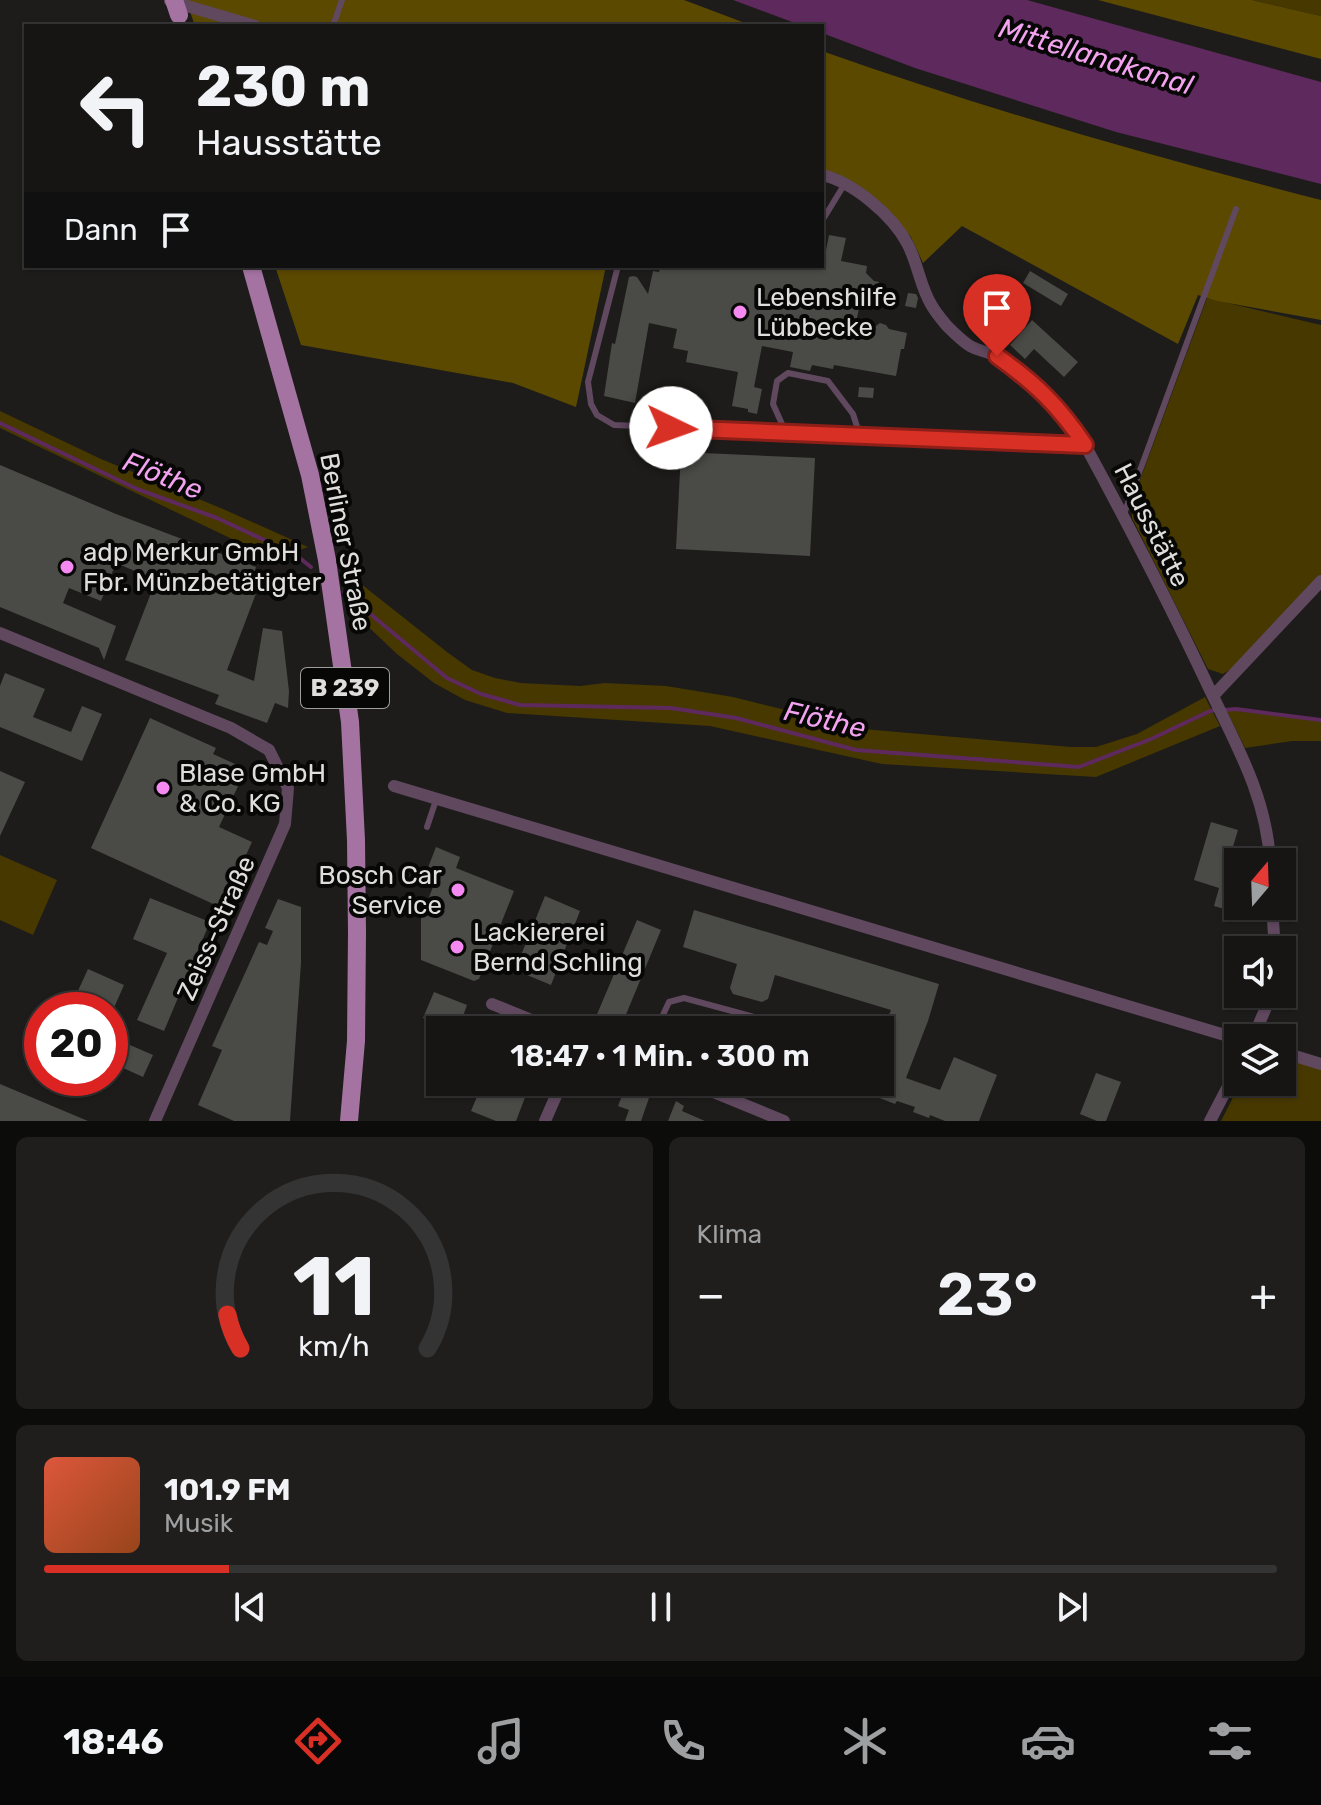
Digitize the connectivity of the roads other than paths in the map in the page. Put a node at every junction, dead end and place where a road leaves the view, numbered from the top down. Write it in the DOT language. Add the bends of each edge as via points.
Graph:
graph roads {
  1 [pos="342,0"];
  2 [pos="175,10"];
  3 [pos="245,24"];
  4 [pos="334,24"];
  5 [pos="824,175"];
  6 [pos="844,185"];
  7 [pos="1236,209"];
  8 [pos="824,218"];
  9 [pos="252,268"];
  10 [pos="617,268"];
  11 [pos="786,433"];
  12 [pos="860,436"];
  13 [pos="1085,445"];
  14 [pos="1123,516"];
  15 [pos="1321,581"];
  16 [pos="0,633"];
  17 [pos="1213,696"];
  18 [pos="394,786"];
  19 [pos="436,799"];
  20 [pos="427,827"];
  21 [pos="1269,848"];
  22 [pos="492,1004"];
  23 [pos="522,1016"];
  24 [pos="662,1016"];
  25 [pos="750,1016"];
  26 [pos="1224,1035"];
  27 [pos="1296,1056"];
  28 [pos="1321,1064"];
  29 [pos="1224,1094"];
  30 [pos="556,1096"];
  31 [pos="723,1096"];
  32 [pos="155,1121"];
  33 [pos="349,1121"];
  34 [pos="545,1121"];
  35 [pos="784,1121"];
  36 [pos="1210,1121"];
  1 -- 4 [label="lane"];
  2 -- 3 [label="street"];
  5 -- 6 [label="street, Hausstätte"];
  6 -- 8 [label="lane"];
  6 -- 13 [label="street, Hausstätte" via="868,199 907,242 932,307 949,328 1024,376 1066,417"];
  7 -- 14 [label="lane"];
  9 -- 33 [label="main road, Berliner Straße / B 239" via="310,475 350,722 357,933"];
  10 -- 11 [label="lane" via="588,382 597,415 614,425"];
  11 -- 12 [label="lane"];
  11 -- 12 [label="lane" via="773,404 777,381 788,373 828,381 853,414"];
  12 -- 13 [label="lane"];
  13 -- 14 [label="street, Hausstätte"];
  14 -- 17 [label="street, Hausstätte"];
  15 -- 17 [label="street"];
  16 -- 32 [label="street, Zeiss-Straße" via="231,728 269,750 288,788 285,824"];
  17 -- 21 [label="street, Hausstätte" via="1254,781"];
  18 -- 19 [label="street"];
  19 -- 20 [label="lane"];
  19 -- 26 [label="street"];
  22 -- 23 [label="street"];
  24 -- 25 [label="lane" via="669,1002 684,998"];
  27 -- 28 [label="street"];
  29 -- 36 [label="street"];
  30 -- 34 [label="street"];
  31 -- 35 [label="street"];
}
